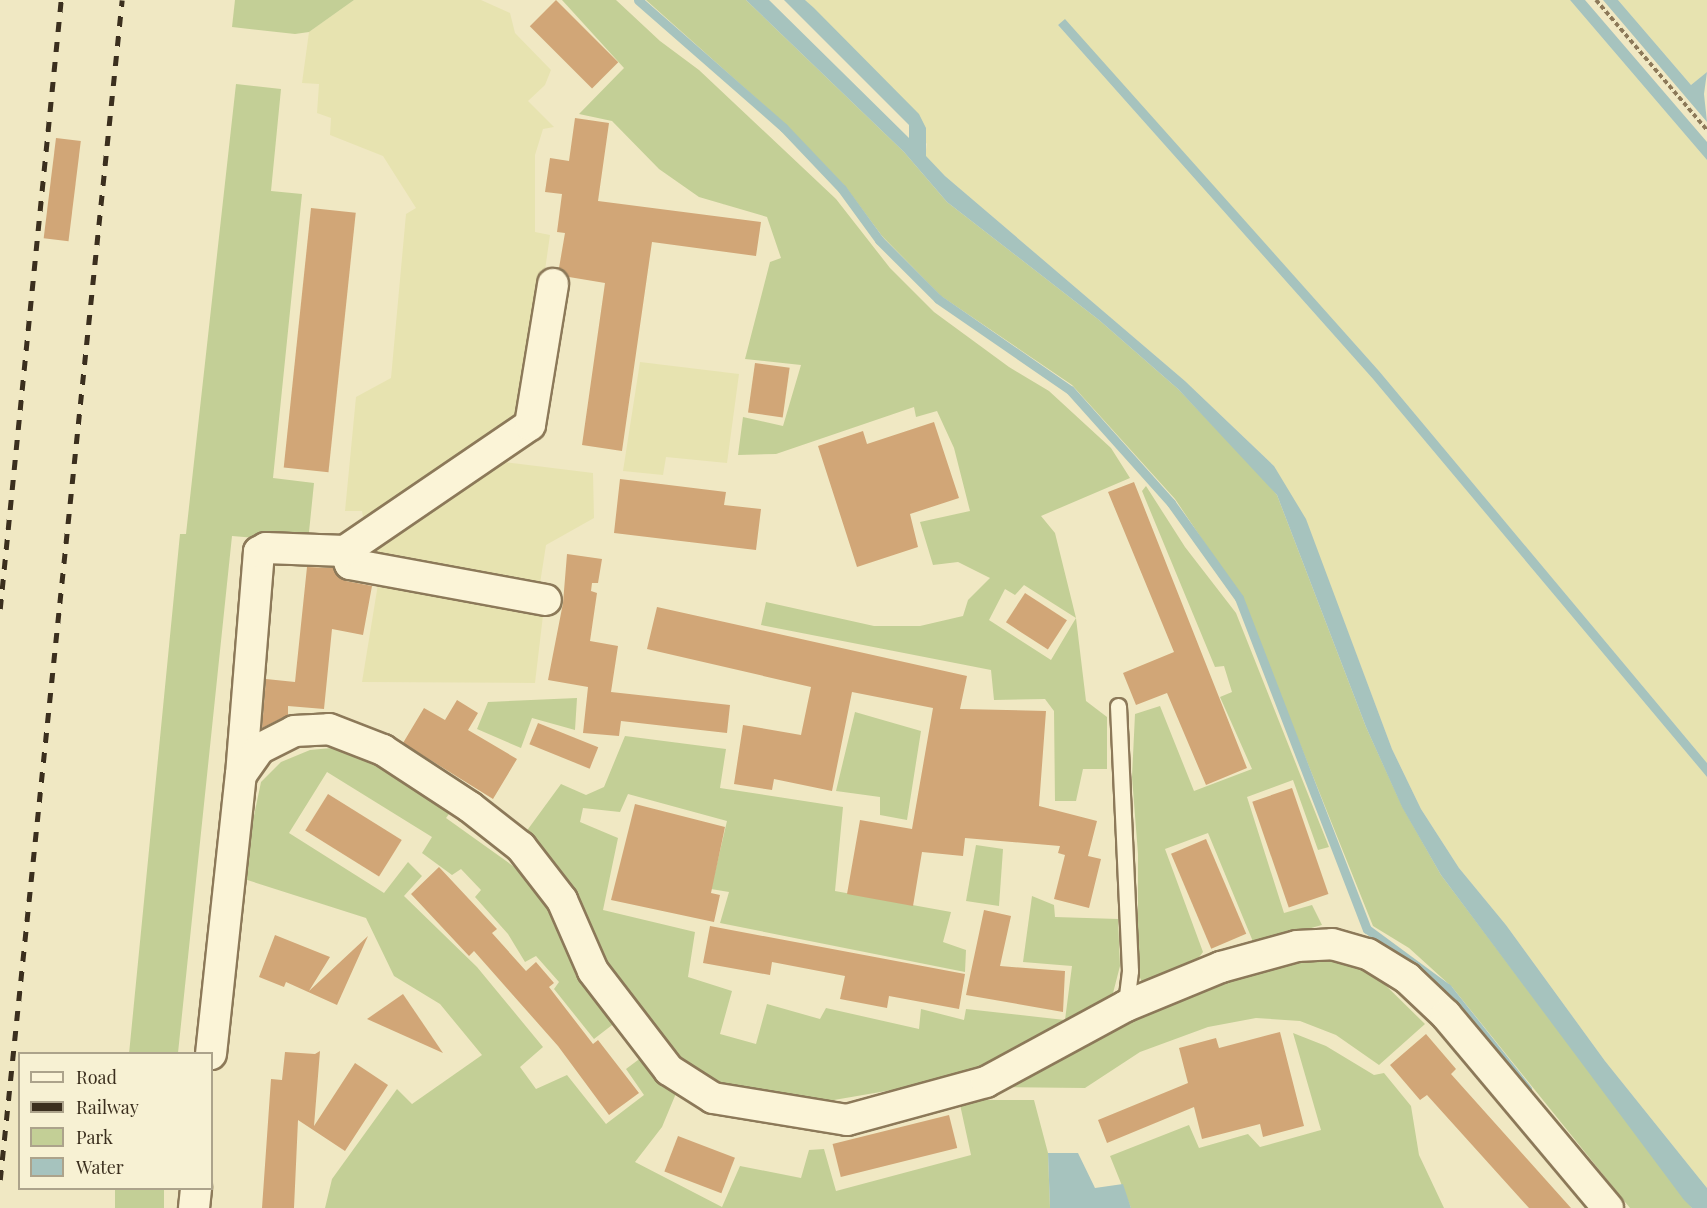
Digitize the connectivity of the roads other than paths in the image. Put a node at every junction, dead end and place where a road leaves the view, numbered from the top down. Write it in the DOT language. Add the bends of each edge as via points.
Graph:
graph roads {
  1 [pos="553,284"];
  2 [pos="345,551"];
  3 [pos="546,600"];
  4 [pos="1118,706"];
  5 [pos="241,775"];
  6 [pos="1126,1006"];
  7 [pos="211,1052"];
  8 [pos="196,1190"];
  9 [pos="194,1208"];
  10 [pos="1608,1208"];
  1 -- 2 [label="street" via="530,425"];
  2 -- 3 [label="street" via="350,564"];
  2 -- 5 [label="street" via="266,548 260,552"];
  4 -- 6 [label="lane" via="1130,971"];
  5 -- 6 [label="street" via="259,749 294,731 329,729 383,750 470,807 521,847 562,900 594,970 669,1070 713,1098 847,1120 986,1082"];
  5 -- 7 [label="street"];
  6 -- 10 [label="street" via="1221,967 1297,946 1332,944 1368,954 1407,978 1446,1015"];
  8 -- 9 [label="street"];
}
